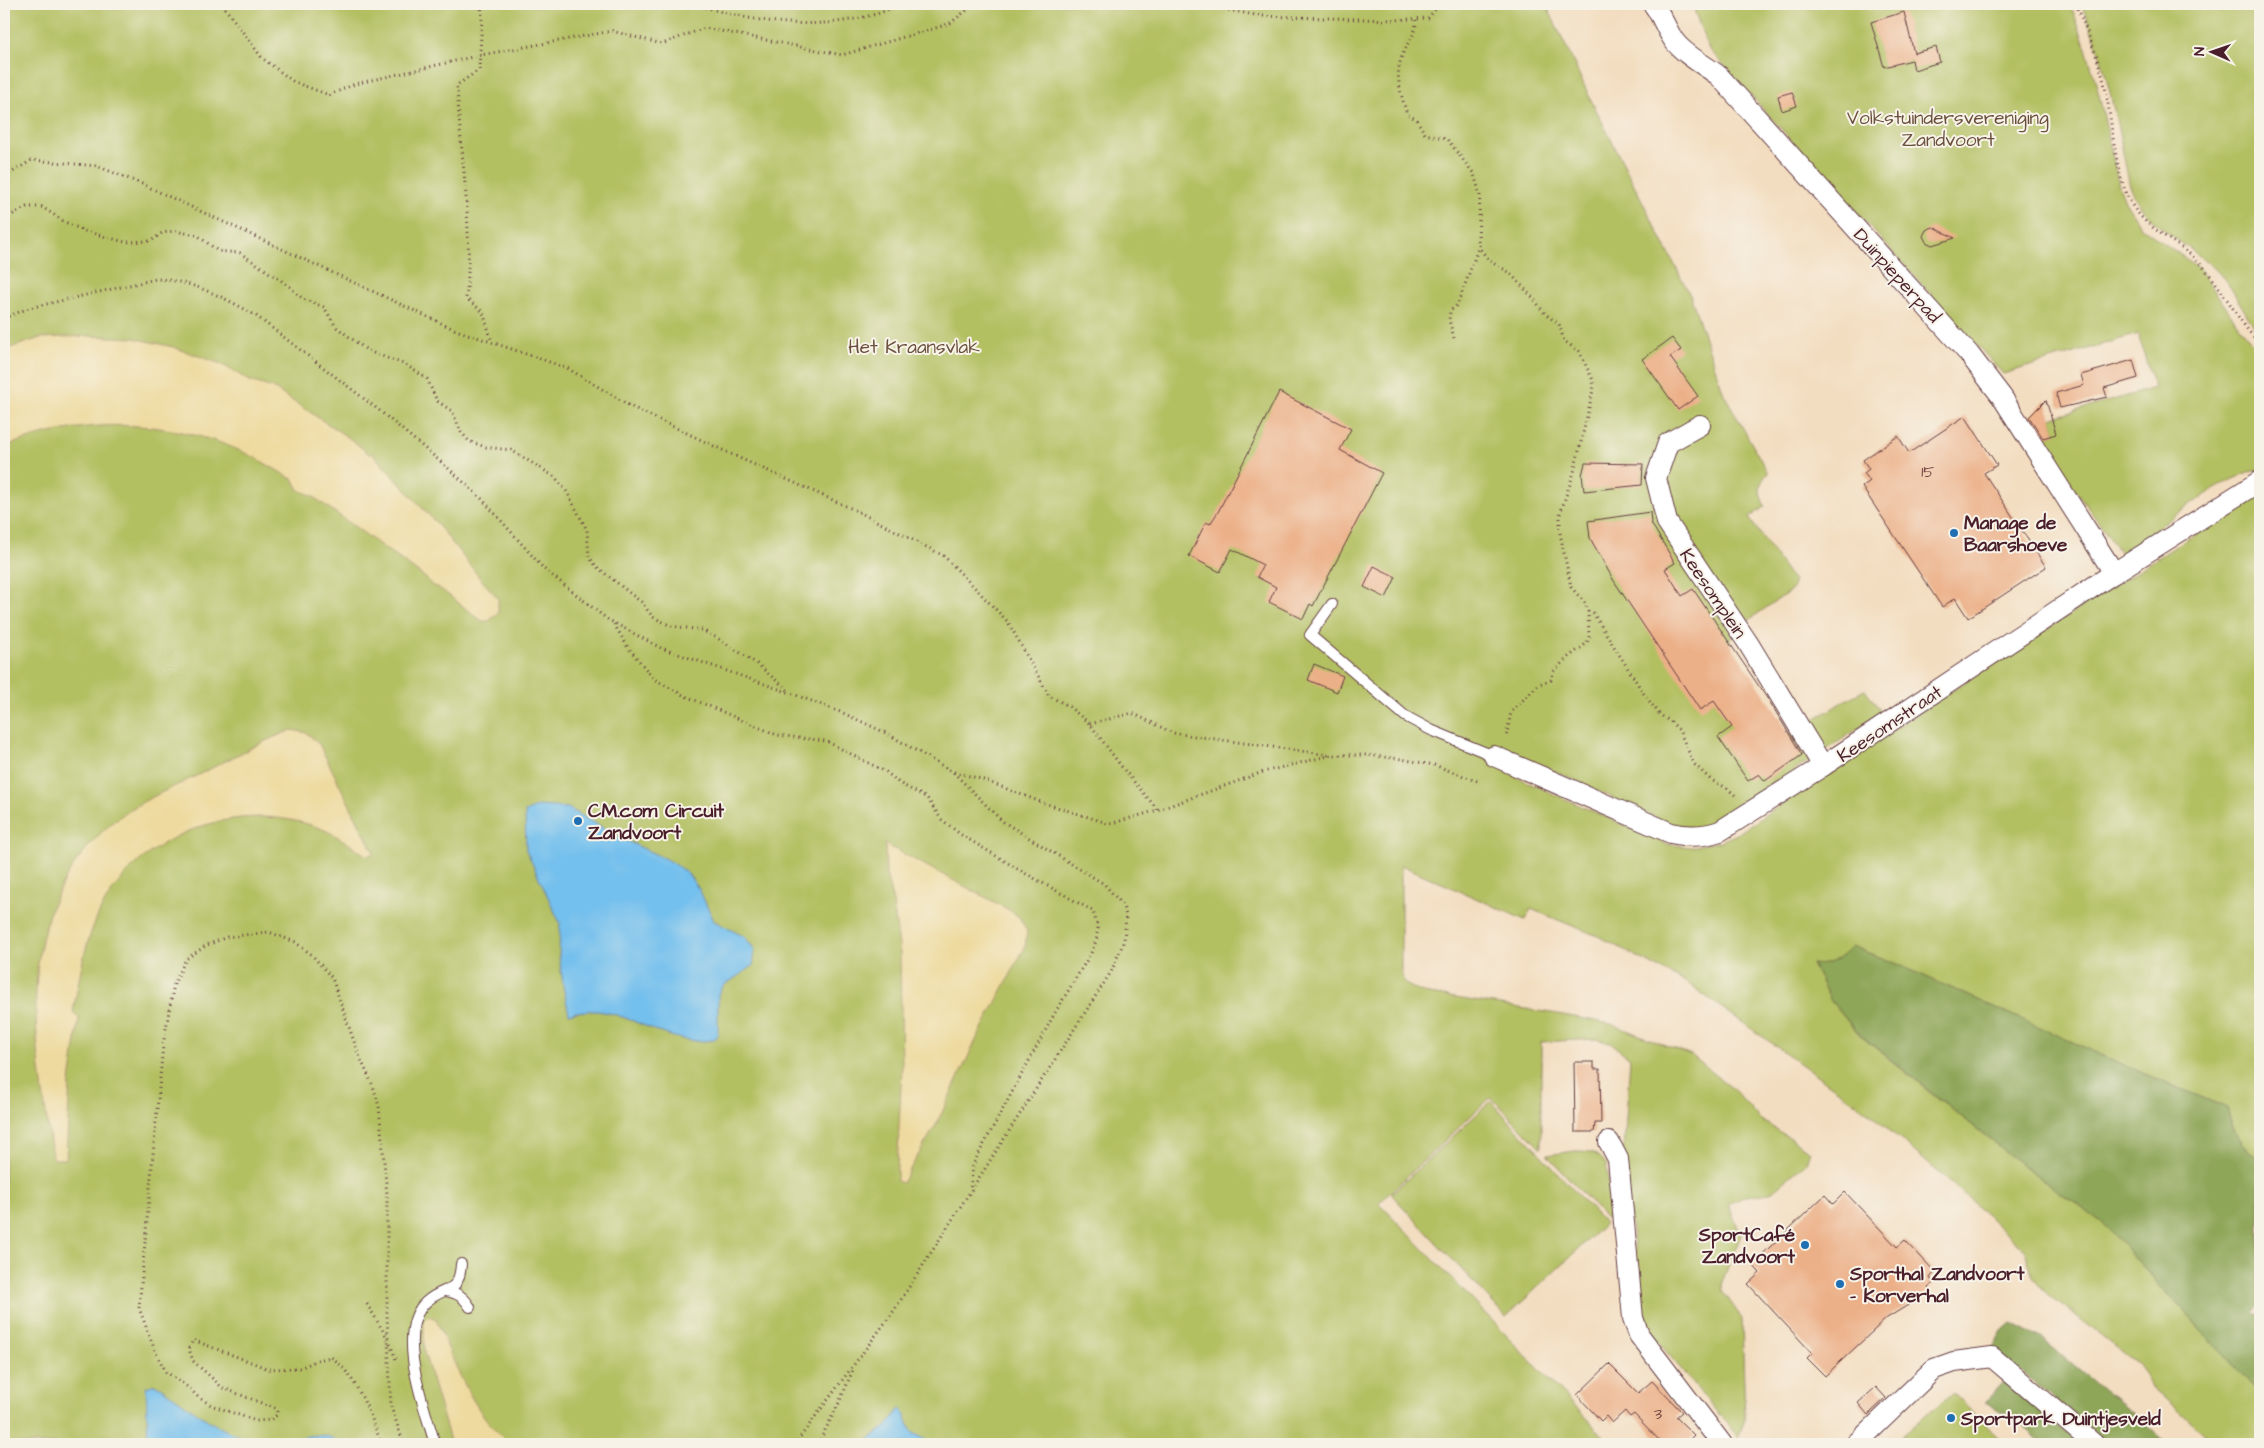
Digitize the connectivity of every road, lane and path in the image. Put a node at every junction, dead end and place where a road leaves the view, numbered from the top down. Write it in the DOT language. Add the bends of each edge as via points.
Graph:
graph roads {
  1 [pos="222,4"];
  2 [pos="481,4"];
  3 [pos="696,4"];
  4 [pos="901,4"];
  5 [pos="975,4"];
  6 [pos="1194,4"];
  7 [pos="1440,4"];
  8 [pos="1653,4"];
  9 [pos="2076,4"];
  10 [pos="1416,20"];
  11 [pos="481,55"];
  12 [pos="4,175"];
  13 [pos="4,219"];
  14 [pos="1479,246"];
  15 [pos="4,318"];
  16 [pos="1454,338"];
  17 [pos="492,343"];
  18 [pos="2260,344"];
  19 [pos="1700,425"];
  20 [pos="2260,481"];
  21 [pos="2114,573"];
  22 [pos="1332,604"];
  23 [pos="1588,611"];
  24 [pos="614,623"];
  25 [pos="793,694"];
  26 [pos="1090,724"];
  27 [pos="1499,750"];
  28 [pos="1332,755"];
  29 [pos="1823,766"];
  30 [pos="953,772"];
  31 [pos="1480,782"];
  32 [pos="1740,798"];
  33 [pos="1158,810"];
  34 [pos="1609,1142"];
  35 [pos="970,1194"];
  36 [pos="461,1264"];
  37 [pos="446,1291"];
  38 [pos="367,1304"];
  39 [pos="470,1307"];
  40 [pos="389,1340"];
  41 [pos="855,1365"];
  42 [pos="399,1366"];
  43 [pos="381,1444"];
  44 [pos="404,1444"];
  45 [pos="435,1444"];
  46 [pos="795,1444"];
  47 [pos="818,1444"];
  48 [pos="1722,1444"];
  49 [pos="1856,1444"];
  50 [pos="2094,1444"];
  1 -- 11 [label="path" via="262,58 294,82 329,95 355,84"];
  2 -- 11 [label="path"];
  3 -- 4 [label="path" via="720,12 804,24 872,15"];
  5 -- 11 [label="path" via="949,24 842,55 705,28 662,44 612,31"];
  6 -- 10 [label="path" via="1262,16"];
  7 -- 10 [label="path" via="1428,18"];
  8 -- 21 [label="street, Duinpieperpad" via="1675,42 1719,76 1969,354 2002,397"];
  9 -- 18 [label="path" via="2103,79 2121,176 2136,214 2208,271 2232,310"];
  10 -- 14 [label="path" via="1416,31 1404,50 1396,75 1403,103 1407,114 1417,120 1425,134 1447,139 1474,174 1480,195"];
  11 -- 17 [label="path" via="479,70 458,85 466,205 466,298 484,312"];
  12 -- 17 [label="path" via="12,174 32,160 97,166 456,330"];
  13 -- 25 [label="path" via="27,207 42,207 84,231 125,242 151,241 162,233 174,231 197,235 218,251 240,253 303,299 324,307 336,326 368,351 406,365 427,379 437,401 452,411 461,432 469,440 485,447 511,450 554,477 567,492 587,530 589,557 641,602 653,617 671,626 702,630 717,638 756,663"];
  14 -- 16 [label="path" via="1458,304 1450,311 1448,320"];
  14 -- 23 [label="path" via="1491,262 1509,272 1545,314 1559,324 1564,341 1579,351 1592,378 1591,402 1560,514 1560,533 1571,587"];
  15 -- 24 [label="path" via="64,299 156,279 170,279 234,303 255,315 380,410 481,498 544,569"];
  17 -- 26 [label="path" via="567,368 632,407 857,511 944,556 1008,622 1049,696 1067,705"];
  19 -- 29 [label="street, Keesomplein" via="1668,443 1656,478 1667,522 1748,643"];
  20 -- 21 [label="street, Keesomstraat"];
  21 -- 29 [label="street, Keesomstraat"];
  22 -- 27 [label="lane" via="1310,635 1405,716 1431,730"];
  23 -- 27 [label="path" via="1587,644 1553,672 1551,680 1529,692 1511,712"];
  23 -- 32 [label="path" via="1593,613 1660,715 1679,730 1694,764 1711,780"];
  24 -- 25 [label="path" via="661,648"];
  24 -- 35 [label="path" via="626,646 654,679 776,735 826,741 927,798 941,819 960,834 1093,911 1098,928 1094,947 978,1155"];
  25 -- 30 [label="path" via="886,733"];
  26 -- 28 [label="path" via="1132,713 1172,734"];
  26 -- 33 [label="path"];
  27 -- 29 [label="street, Keesomstraat" via="1671,833 1691,836 1709,835 1720,830"];
  28 -- 31 [label="path" via="1410,760"];
  28 -- 33 [label="path" via="1263,772"];
  30 -- 33 [label="path" via="1110,824"];
  30 -- 35 [label="path" via="1002,821 1104,884 1122,904 1127,926 1121,952 1111,972"];
  34 -- 48 [label="street" via="1618,1159 1633,1318 1639,1334"];
  35 -- 41 [label="path"];
  36 -- 37 [label="lane" via="459,1280"];
  37 -- 39 [label="lane" via="457,1293"];
  37 -- 45 [label="lane" via="421,1307 411,1335 418,1380"];
  38 -- 40 [label="path"];
  40 -- 42 [label="path"];
  40 -- 43 [label="path" via="386,1314 387,1194 382,1122 373,1086 358,1053 335,984 312,955 295,942 269,932 227,937 208,945 186,960 174,984 163,1045 139,1308 166,1372 211,1405 256,1421 270,1420 277,1415 277,1409 223,1388 193,1361 189,1349 193,1340 269,1368 300,1368 331,1357 342,1365 361,1398"];
  40 -- 44 [label="path" via="391,1407"];
  41 -- 46 [label="path"];
  41 -- 47 [label="path"];
  49 -- 50 [label="street" via="1934,1369 1954,1362 1992,1357"];
}
